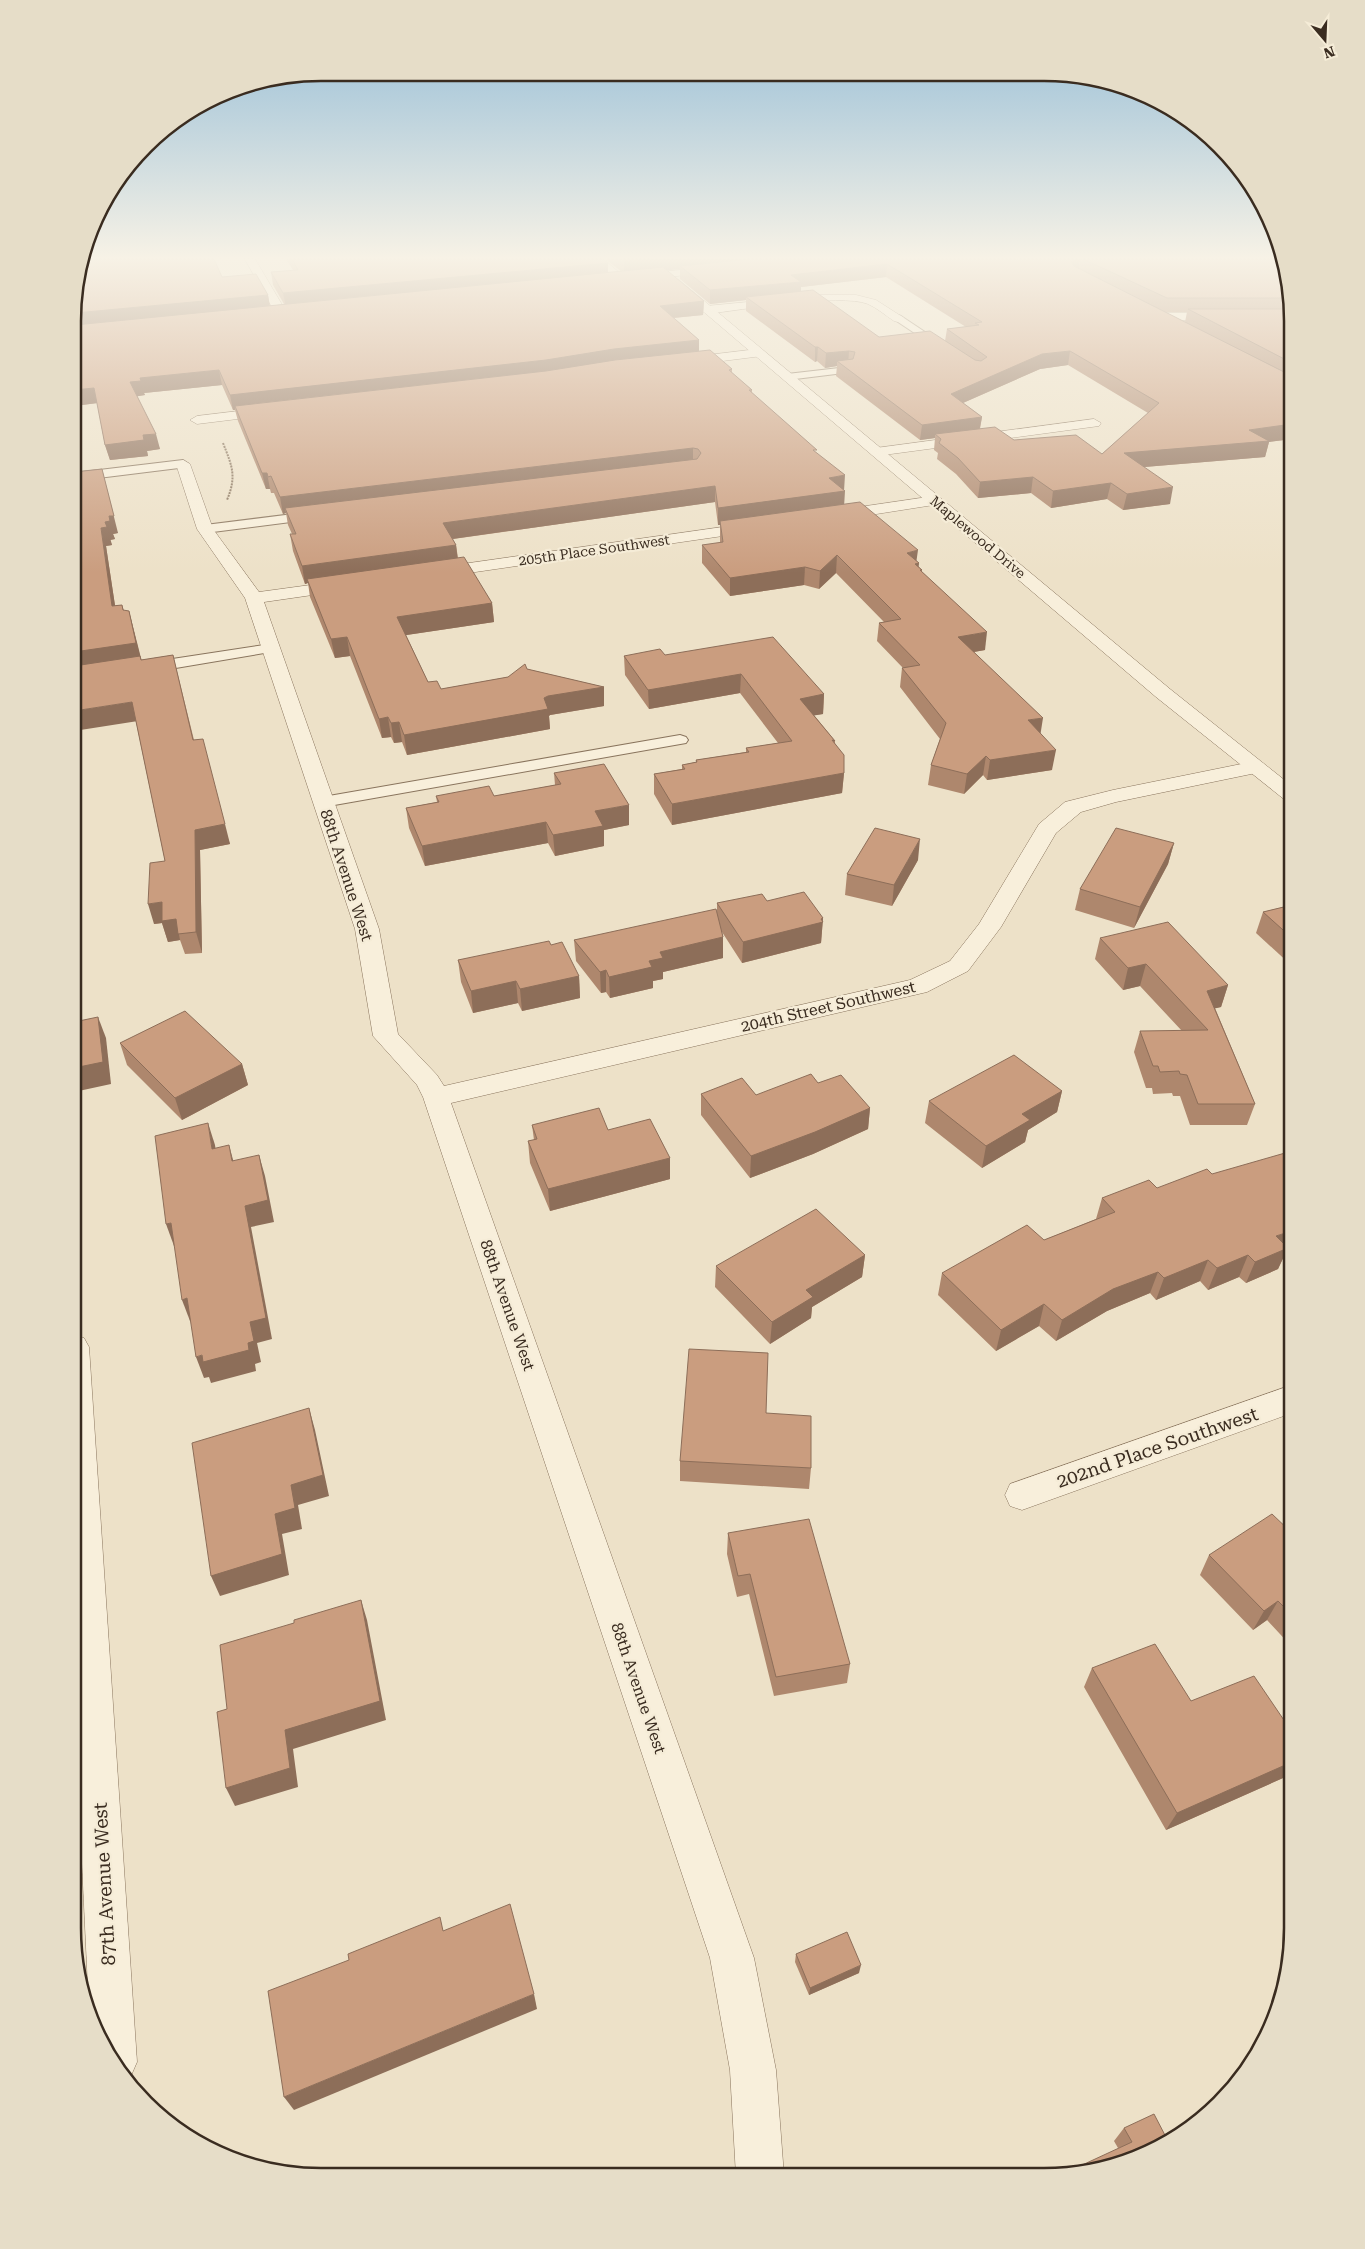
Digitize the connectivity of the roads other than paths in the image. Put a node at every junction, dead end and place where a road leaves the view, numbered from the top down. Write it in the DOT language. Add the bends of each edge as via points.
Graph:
graph roads {
  1 [pos="771,364"];
  2 [pos="848,370"];
  3 [pos="787,377"];
  4 [pos="283,410"];
  5 [pos="197,420"];
  6 [pos="1094,423"];
  7 [pos="876,452"];
  8 [pos="183,464"];
  9 [pos="81,476"];
  10 [pos="935,501"];
  11 [pos="327,514"];
  12 [pos="819,518"];
  13 [pos="770,525"];
  14 [pos="205,529"];
  15 [pos="413,576"];
  16 [pos="364,583"];
  17 [pos="254,598"];
  18 [pos="271,648"];
  19 [pos="133,670"];
  20 [pos="680,740"];
  21 [pos="1256,767"];
  22 [pos="1284,790"];
  23 [pos="324,802"];
  24 [pos="436,1097"];
  25 [pos="1284,1402"];
  26 [pos="81,1487"];
  27 [pos="1022,1495"];
  28 [pos="113,2048"];
  29 [pos="759,2168"];
  1 -- 3 [label="street, Maplewood Drive"];
  2 -- 3 [label="lane"];
  3 -- 7 [label="street, Maplewood Drive"];
  4 -- 5 [label="street"];
  6 -- 7 [label="street"];
  7 -- 10 [label="street, Maplewood Drive"];
  8 -- 9 [label="lane"];
  8 -- 14 [label="street, 88th Avenue West"];
  10 -- 12 [label="street"];
  10 -- 21 [label="street, Maplewood Drive"];
  11 -- 14 [label="lane"];
  13 -- 15 [label="street, 205th Place Southwest"];
  14 -- 17 [label="street, 88th Avenue West"];
  16 -- 17 [label="street"];
  17 -- 18 [label="street, 88th Avenue West"];
  18 -- 19 [label="lane"];
  18 -- 23 [label="street, 88th Avenue West"];
  20 -- 23 [label="lane"];
  21 -- 22 [label="street, Maplewood Drive"];
  21 -- 24 [label="street, 204th Street Southwest" via="1073,807 1046,829 989,927 959,966 918,986"];
  23 -- 24 [label="street, 88th Avenue West" via="367,928 386,1036 428,1081"];
  24 -- 29 [label="street, 88th Avenue West" via="732,1958 753,2070"];
  25 -- 27 [label="street, 202nd Place Southwest"];
  26 -- 28 [label="street, 87th Avenue West"];
}
